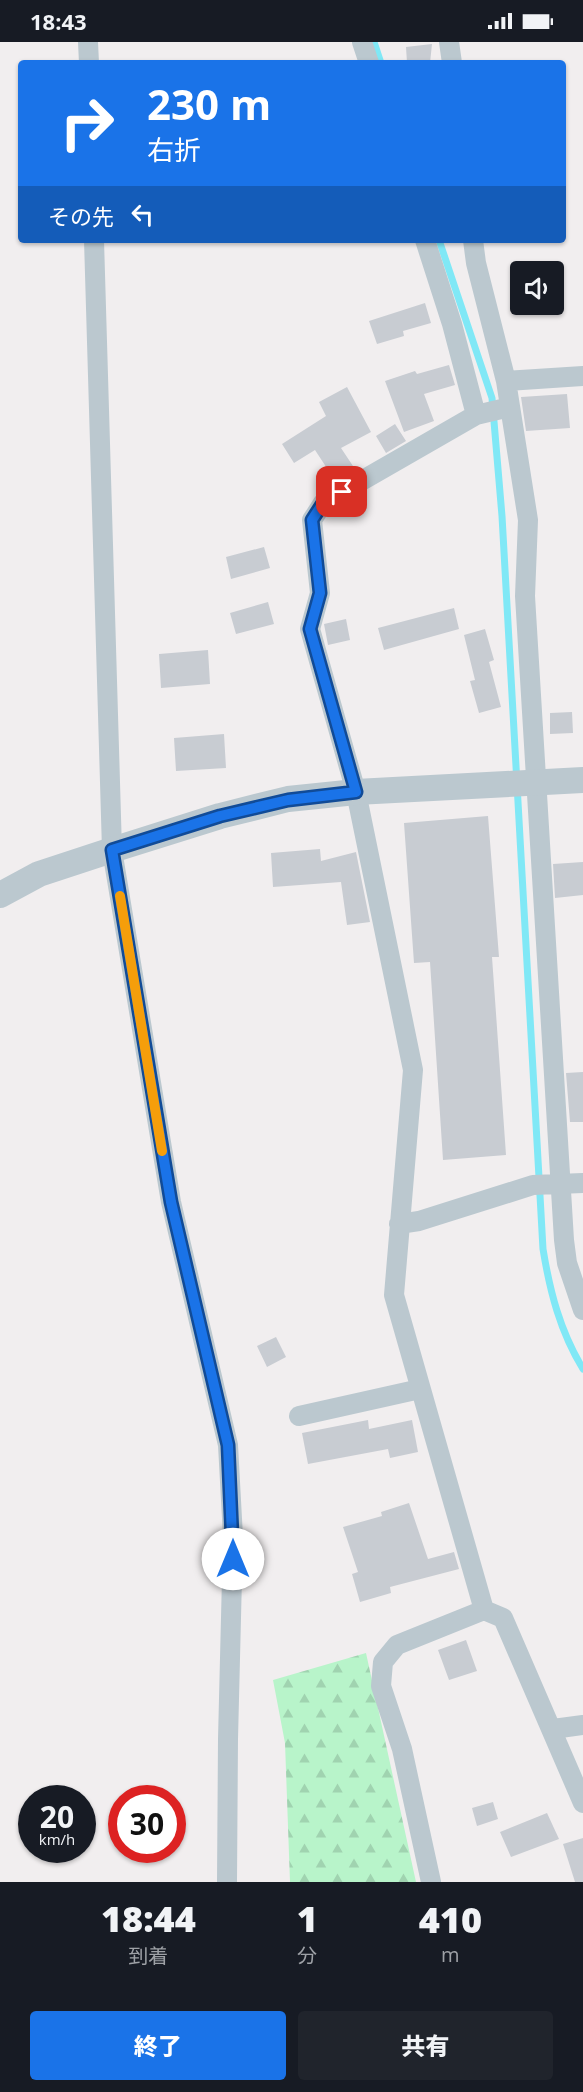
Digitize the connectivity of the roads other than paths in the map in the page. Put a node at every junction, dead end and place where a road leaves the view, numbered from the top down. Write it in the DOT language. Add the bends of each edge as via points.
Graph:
graph roads {
  1 [pos="88,42"];
  2 [pos="362,42"];
  3 [pos="449,42"];
  4 [pos="89,60"];
  5 [pos="368,60"];
  6 [pos="452,60"];
  7 [pos="94,243"];
  8 [pos="426,243"];
  9 [pos="473,243"];
  10 [pos="583,376"];
  11 [pos="506,381"];
  12 [pos="510,407"];
  13 [pos="476,415"];
  14 [pos="583,780"];
  15 [pos="525,784"];
  16 [pos="356,792"];
  17 [pos="112,850"];
  18 [pos="0,895"];
  19 [pos="583,1183"];
  20 [pos="557,1184"];
  21 [pos="399,1224"];
  22 [pos="583,1310"];
  23 [pos="420,1389"];
  24 [pos="299,1416"];
  25 [pos="484,1610"];
  26 [pos="583,1725"];
  27 [pos="553,1729"];
  28 [pos="583,1803"];
  29 [pos="227,1882"];
  30 [pos="431,1882"];
  1 -- 4 [label="street"];
  2 -- 5 [label="street"];
  3 -- 6 [label="street"];
  7 -- 17 [label="street"];
  8 -- 13 [label="street"];
  9 -- 11 [label="street"];
  10 -- 11 [label="street"];
  11 -- 12 [label="street"];
  12 -- 13 [label="street"];
  12 -- 15 [label="street" via="528,520"];
  13 -- 16 [label="street" via="323,503 312,520 320,593 310,629"];
  14 -- 15 [label="street"];
  15 -- 16 [label="street"];
  15 -- 20 [label="street"];
  16 -- 17 [label="street" via="288,800 220,816"];
  16 -- 21 [label="street" via="413,1070"];
  17 -- 18 [label="street" via="39,874"];
  17 -- 29 [label="street" via="171,1202 228,1445 233,1537"];
  19 -- 20 [label="street"];
  20 -- 21 [label="street" via="533,1185"];
  20 -- 22 [label="street" via="567,1263"];
  21 -- 23 [label="street" via="394,1295"];
  23 -- 24 [label="street"];
  23 -- 25 [label="street"];
  25 -- 27 [label="street" via="503,1617"];
  25 -- 30 [label="street" via="397,1645 383,1662 381,1686 402,1749"];
  26 -- 27 [label="street"];
  27 -- 28 [label="street"];
}
